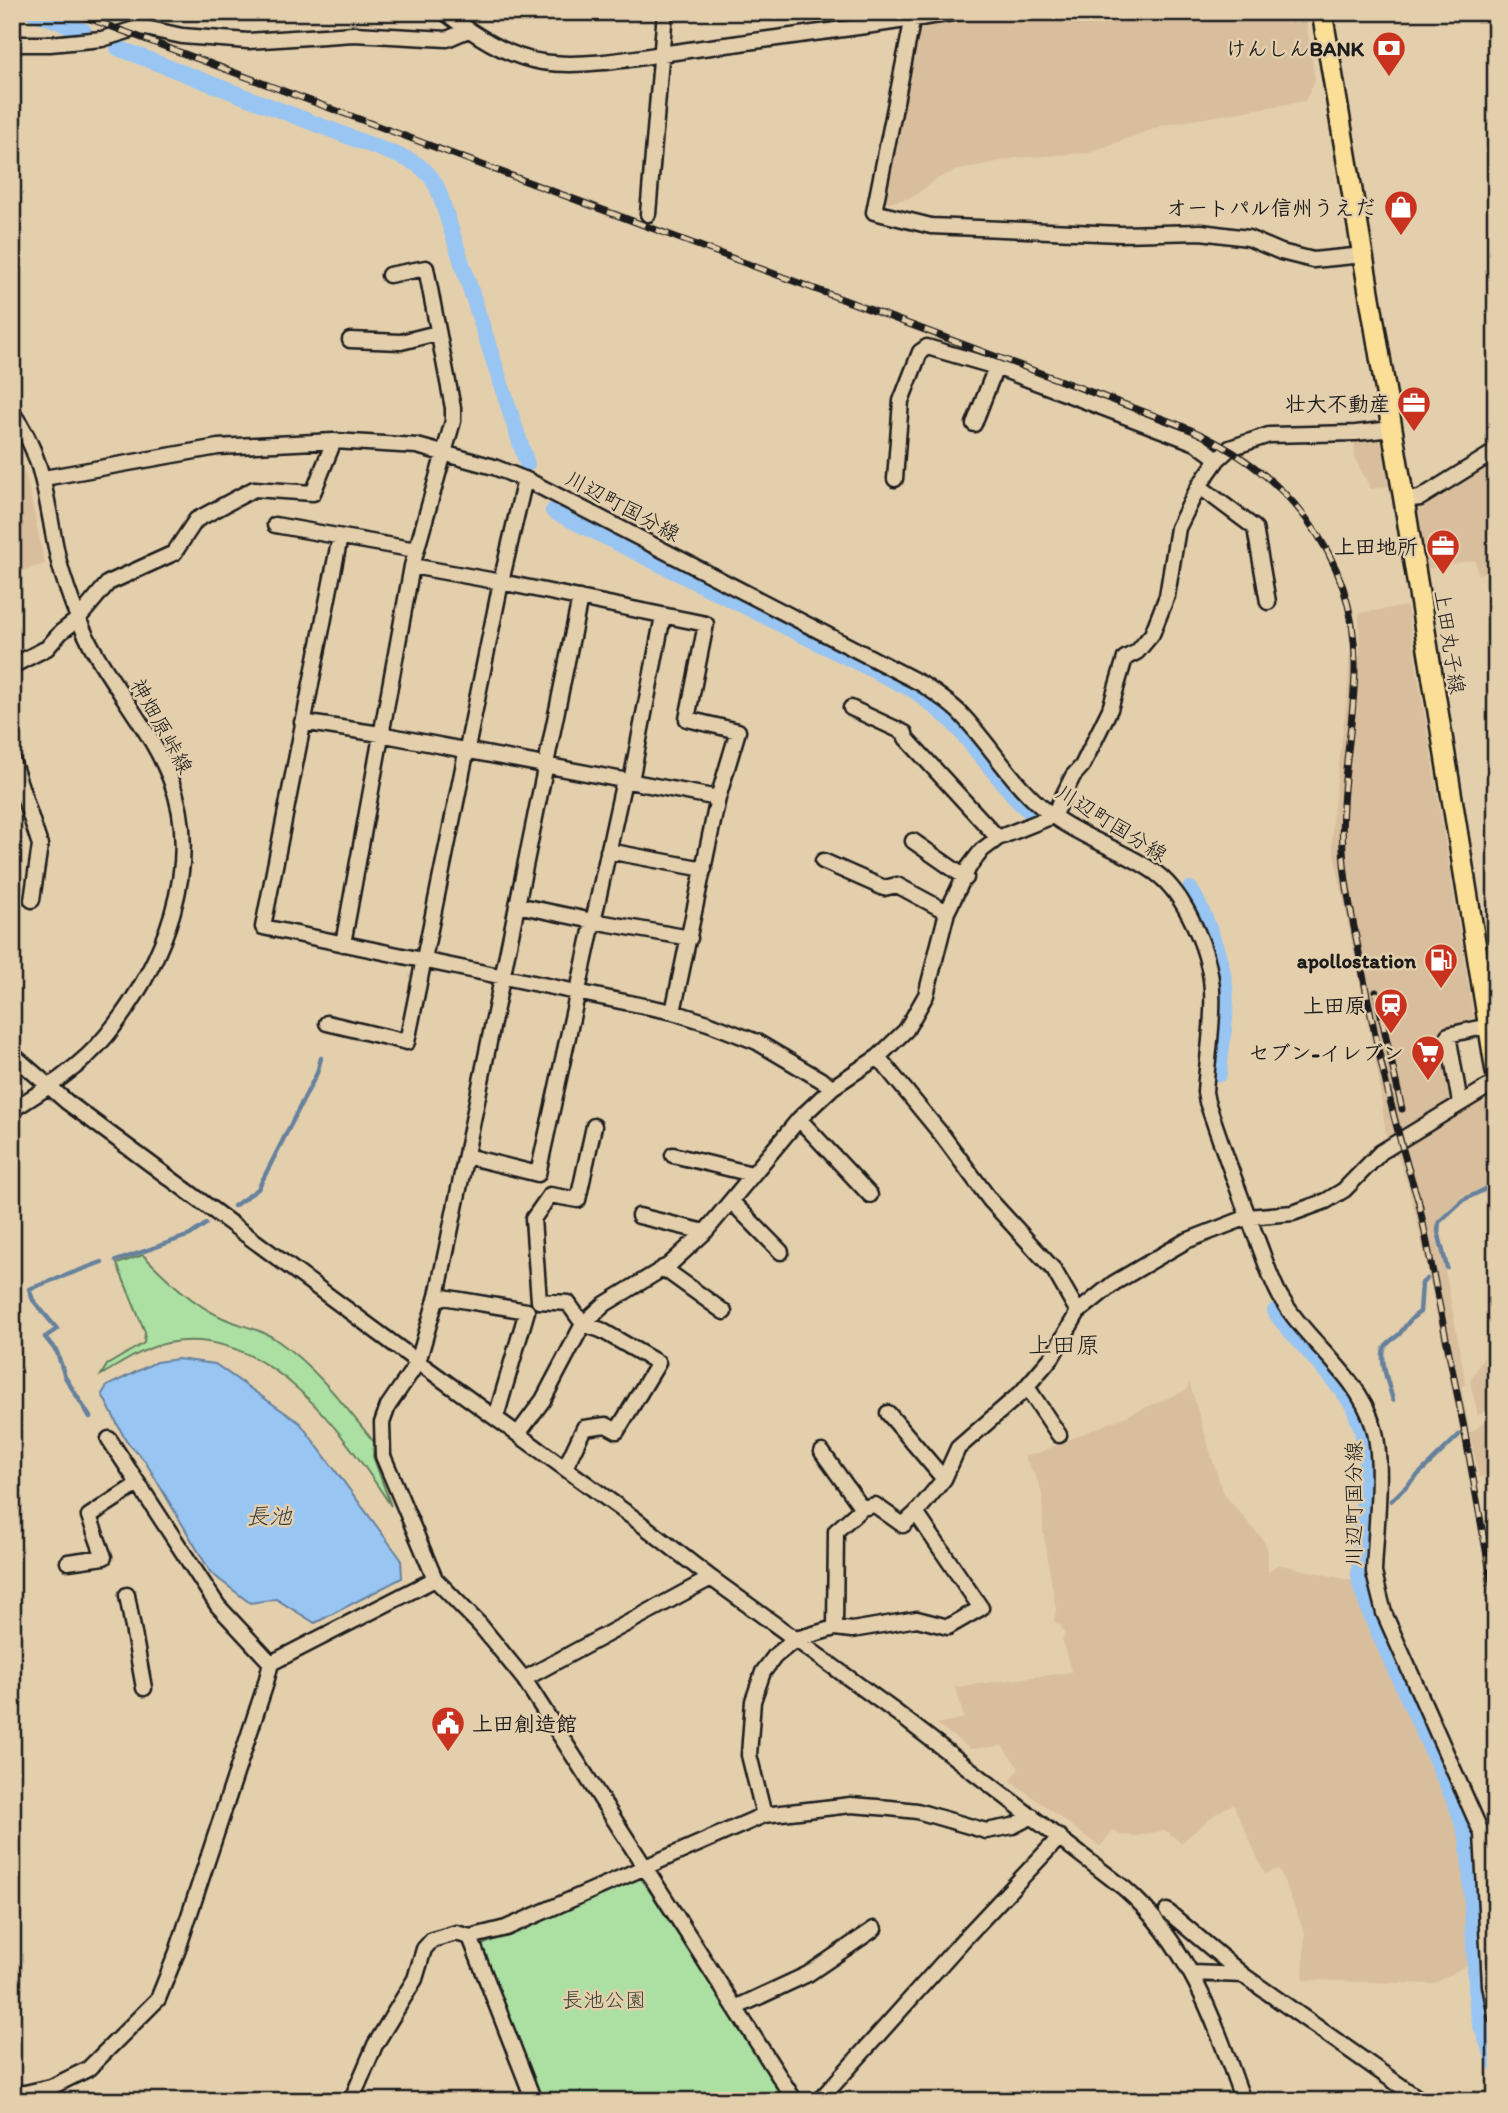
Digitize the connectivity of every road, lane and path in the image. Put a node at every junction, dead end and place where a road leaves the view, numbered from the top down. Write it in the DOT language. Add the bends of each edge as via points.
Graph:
graph roads {
  1 [pos="444,12"];
  2 [pos="666,12"];
  3 [pos="959,12"];
  4 [pos="1322,12"];
  5 [pos="914,15"];
  6 [pos="468,30"];
  7 [pos="12,44"];
  8 [pos="663,53"];
  9 [pos="648,214"];
  10 [pos="1363,255"];
  11 [pos="389,275"];
  12 [pos="437,333"];
  13 [pos="350,341"];
  14 [pos="996,367"];
  15 [pos="12,412"];
  16 [pos="974,424"];
  17 [pos="1392,429"];
  18 [pos="334,441"];
  19 [pos="1496,451"];
  20 [pos="445,452"];
  21 [pos="1218,459"];
  22 [pos="44,478"];
  23 [pos="525,479"];
  24 [pos="895,479"];
  25 [pos="1199,486"];
  26 [pos="1404,500"];
  27 [pos="275,525"];
  28 [pos="340,537"];
  29 [pos="416,550"];
  30 [pos="412,566"];
  31 [pos="502,582"];
  32 [pos="580,598"];
  33 [pos="1268,602"];
  34 [pos="663,616"];
  35 [pos="78,619"];
  36 [pos="12,666"];
  37 [pos="851,708"];
  38 [pos="302,722"];
  39 [pos="380,734"];
  40 [pos="467,750"];
  41 [pos="12,760"];
  42 [pos="546,764"];
  43 [pos="627,780"];
  44 [pos="718,798"];
  45 [pos="1053,816"];
  46 [pos="998,838"];
  47 [pos="913,841"];
  48 [pos="608,851"];
  49 [pos="823,861"];
  50 [pos="704,869"];
  51 [pos="966,878"];
  52 [pos="32,900"];
  53 [pos="517,905"];
  54 [pos="947,912"];
  55 [pos="593,922"];
  56 [pos="690,938"];
  57 [pos="343,944"];
  58 [pos="425,961"];
  59 [pos="502,977"];
  60 [pos="577,993"];
  61 [pos="673,1012"];
  62 [pos="327,1023"];
  63 [pos="1488,1026"];
  64 [pos="12,1054"];
  65 [pos="878,1057"];
  66 [pos="1496,1072"];
  67 [pos="1496,1082"];
  68 [pos="48,1087"];
  69 [pos="833,1087"];
  70 [pos="1460,1103"];
  71 [pos="12,1110"];
  72 [pos="799,1119"];
  73 [pos="594,1126"];
  74 [pos="673,1155"];
  75 [pos="466,1156"];
  76 [pos="752,1174"];
  77 [pos="870,1195"];
  78 [pos="731,1201"];
  79 [pos="639,1216"];
  80 [pos="1248,1217"];
  81 [pos="705,1232"];
  82 [pos="781,1252"];
  83 [pos="663,1268"];
  84 [pos="437,1296"];
  85 [pos="724,1312"];
  86 [pos="1078,1312"];
  87 [pos="583,1324"];
  88 [pos="418,1362"];
  89 [pos="1027,1387"];
  90 [pos="888,1413"];
  91 [pos="496,1417"];
  92 [pos="518,1434"];
  93 [pos="1059,1435"];
  94 [pos="109,1439"];
  95 [pos="822,1452"];
  96 [pos="565,1468"];
  97 [pos="944,1479"];
  98 [pos="138,1484"];
  99 [pos="862,1508"];
  100 [pos="916,1513"];
  101 [pos="68,1562"];
  102 [pos="711,1578"];
  103 [pos="435,1579"];
  104 [pos="127,1595"];
  105 [pos="835,1628"];
  106 [pos="796,1639"];
  107 [pos="271,1662"];
  108 [pos="524,1679"];
  109 [pos="144,1688"];
  110 [pos="764,1815"];
  111 [pos="1032,1816"];
  112 [pos="1060,1837"];
  113 [pos="644,1868"];
  114 [pos="1167,1912"];
  115 [pos="874,1929"];
  116 [pos="470,1937"];
  117 [pos="1192,1973"];
  118 [pos="1244,1975"];
  119 [pos="736,2008"];
  120 [pos="1496,2017"];
  121 [pos="12,2092"];
  122 [pos="351,2101"];
  123 [pos="534,2101"];
  124 [pos="795,2101"];
  125 [pos="819,2101"];
  126 [pos="1243,2101"];
  127 [pos="1422,2101"];
  1 -- 6 [label="street"];
  2 -- 8 [label="street"];
  3 -- 5 [label="street"];
  4 -- 10 [label="main road, 上田丸子線"];
  5 -- 8 [label="street"];
  5 -- 10 [label="street" via="874,212 931,226 1121,234 1202,232 1248,238 1313,260"];
  6 -- 7 [label="street" via="447,39 354,34 248,41 192,38 141,27 102,40"];
  6 -- 8 [label="street" via="512,53 542,62 580,63"];
  8 -- 9 [label="street"];
  10 -- 17 [label="main road, 上田丸子線"];
  11 -- 12 [label="street" via="426,268"];
  12 -- 13 [label="street" via="401,342"];
  12 -- 20 [label="street" via="453,408"];
  14 -- 16 [label="street"];
  14 -- 21 [label="street" via="1196,443"];
  14 -- 24 [label="street" via="927,347 920,352 901,401"];
  15 -- 22 [label="street"];
  17 -- 21 [label="street" via="1269,435 1230,448"];
  17 -- 26 [label="main road, 上田丸子線"];
  18 -- 20 [label="street, 川辺町国分線"];
  18 -- 22 [label="street, 川辺町国分線" via="218,447"];
  18 -- 35 [label="street" via="313,493 254,489 196,520 174,553 108,583"];
  19 -- 26 [label="street" via="1420,498"];
  20 -- 23 [label="street, 川辺町国分線"];
  20 -- 29 [label="street"];
  21 -- 25 [label="street"];
  22 -- 35 [label="street, 神畑原峠線" via="60,563"];
  23 -- 31 [label="street"];
  23 -- 45 [label="street, 川辺町国分線" via="922,684 960,713"];
  25 -- 33 [label="street" via="1255,528"];
  25 -- 45 [label="street" via="1178,528 1167,596 1152,634 1125,658 1110,709"];
  26 -- 63 [label="main road, 上田丸子線"];
  27 -- 28 [label="street"];
  28 -- 29 [label="street"];
  28 -- 38 [label="street"];
  29 -- 30 [label="street"];
  30 -- 31 [label="street"];
  30 -- 39 [label="street"];
  31 -- 32 [label="street"];
  31 -- 40 [label="street"];
  32 -- 34 [label="street"];
  32 -- 42 [label="street"];
  34 -- 43 [label="street"];
  34 -- 44 [label="street" via="706,624 687,719 738,731"];
  35 -- 36 [label="street" via="47,648"];
  35 -- 68 [label="street, 神畑原峠線" via="170,778 179,806 182,856 173,915 133,999 106,1036"];
  37 -- 46 [label="street" via="905,733"];
  38 -- 39 [label="street"];
  38 -- 57 [label="street" via="264,927"];
  39 -- 40 [label="street"];
  39 -- 57 [label="street"];
  40 -- 42 [label="street"];
  40 -- 58 [label="street"];
  41 -- 52 [label="street" via="40,845"];
  42 -- 43 [label="street"];
  42 -- 53 [label="street"];
  43 -- 44 [label="street"];
  43 -- 48 [label="street"];
  44 -- 50 [label="street"];
  45 -- 46 [label="street"];
  45 -- 80 [label="street, 川辺町国分線" via="1157,874 1185,906 1210,974 1207,1102"];
  46 -- 51 [label="street" via="982,850"];
  47 -- 51 [label="street"];
  48 -- 50 [label="street"];
  48 -- 55 [label="street"];
  49 -- 54 [label="street" via="884,888 897,885"];
  50 -- 56 [label="street"];
  51 -- 54 [label="street"];
  53 -- 55 [label="street"];
  53 -- 59 [label="street"];
  54 -- 65 [label="street" via="926,995 906,1030"];
  55 -- 56 [label="street"];
  55 -- 60 [label="street"];
  56 -- 61 [label="street"];
  57 -- 58 [label="street"];
  58 -- 59 [label="street"];
  58 -- 62 [label="street" via="407,1042"];
  59 -- 60 [label="street"];
  59 -- 75 [label="street"];
  60 -- 61 [label="street"];
  60 -- 75 [label="street" via="538,1174"];
  61 -- 69 [label="street" via="757,1042"];
  63 -- 66 [label="main road, 上田丸子線"];
  63 -- 70 [label="street" via="1448,1035"];
  64 -- 68 [label="street"];
  65 -- 69 [label="street"];
  65 -- 86 [label="street" via="990,1200 1054,1270"];
  67 -- 70 [label="street"];
  68 -- 71 [label="street, 神畑原峠線"];
  68 -- 88 [label="street"];
  69 -- 72 [label="street"];
  70 -- 80 [label="street" via="1381,1152 1344,1190 1326,1200 1293,1213"];
  72 -- 76 [label="street"];
  72 -- 77 [label="street"];
  73 -- 87 [label="street" via="578,1200 550,1195 533,1219 539,1301 568,1303"];
  74 -- 76 [label="street"];
  75 -- 84 [label="street"];
  76 -- 78 [label="street"];
  78 -- 81 [label="street"];
  78 -- 82 [label="street"];
  79 -- 81 [label="street"];
  80 -- 86 [label="street" via="1186,1241 1114,1283"];
  80 -- 120 [label="street, 川辺町国分線" via="1280,1296 1353,1385 1375,1428 1375,1584 1482,1834"];
  81 -- 83 [label="street"];
  83 -- 85 [label="street"];
  83 -- 87 [label="street"];
  84 -- 88 [label="street"];
  84 -- 91 [label="street" via="527,1311"];
  86 -- 89 [label="street" via="1052,1357"];
  87 -- 92 [label="street" via="544,1400"];
  87 -- 96 [label="street" via="658,1363 617,1430 606,1425 584,1428"];
  88 -- 91 [label="street"];
  88 -- 103 [label="street" via="388,1406 381,1436 383,1456"];
  89 -- 93 [label="street"];
  89 -- 97 [label="street" via="957,1448"];
  90 -- 97 [label="street"];
  91 -- 92 [label="street"];
  92 -- 96 [label="street"];
  94 -- 98 [label="street"];
  95 -- 99 [label="street"];
  96 -- 102 [label="street"];
  97 -- 100 [label="street"];
  98 -- 101 [label="street" via="89,1516 104,1556"];
  98 -- 107 [label="street" via="218,1606"];
  99 -- 100 [label="street" via="875,1505 902,1525"];
  99 -- 105 [label="street" via="836,1531"];
  100 -- 105 [label="street" via="981,1608 948,1627 916,1619 852,1630"];
  102 -- 106 [label="street"];
  102 -- 108 [label="street"];
  103 -- 107 [label="street"];
  103 -- 108 [label="street"];
  104 -- 109 [label="street"];
  105 -- 106 [label="street"];
  106 -- 110 [label="street" via="763,1672 753,1701 749,1755"];
  106 -- 111 [label="street"];
  107 -- 121 [label="street" via="158,1999 88,2069 51,2087"];
  108 -- 113 [label="street"];
  110 -- 111 [label="street" via="851,1805 916,1811 986,1831 1013,1826"];
  110 -- 113 [label="street"];
  111 -- 112 [label="street"];
  112 -- 117 [label="street" via="1141,1903"];
  112 -- 125 [label="street"];
  113 -- 116 [label="street" via="506,1928"];
  113 -- 119 [label="street"];
  114 -- 118 [label="street"];
  115 -- 119 [label="street" via="808,1974"];
  116 -- 122 [label="street" via="456,1933 432,1940 424,1949 415,1979 374,2045"];
  116 -- 123 [label="street"];
  117 -- 118 [label="street"];
  117 -- 126 [label="street"];
  118 -- 127 [label="street"];
  119 -- 124 [label="street"];
}
